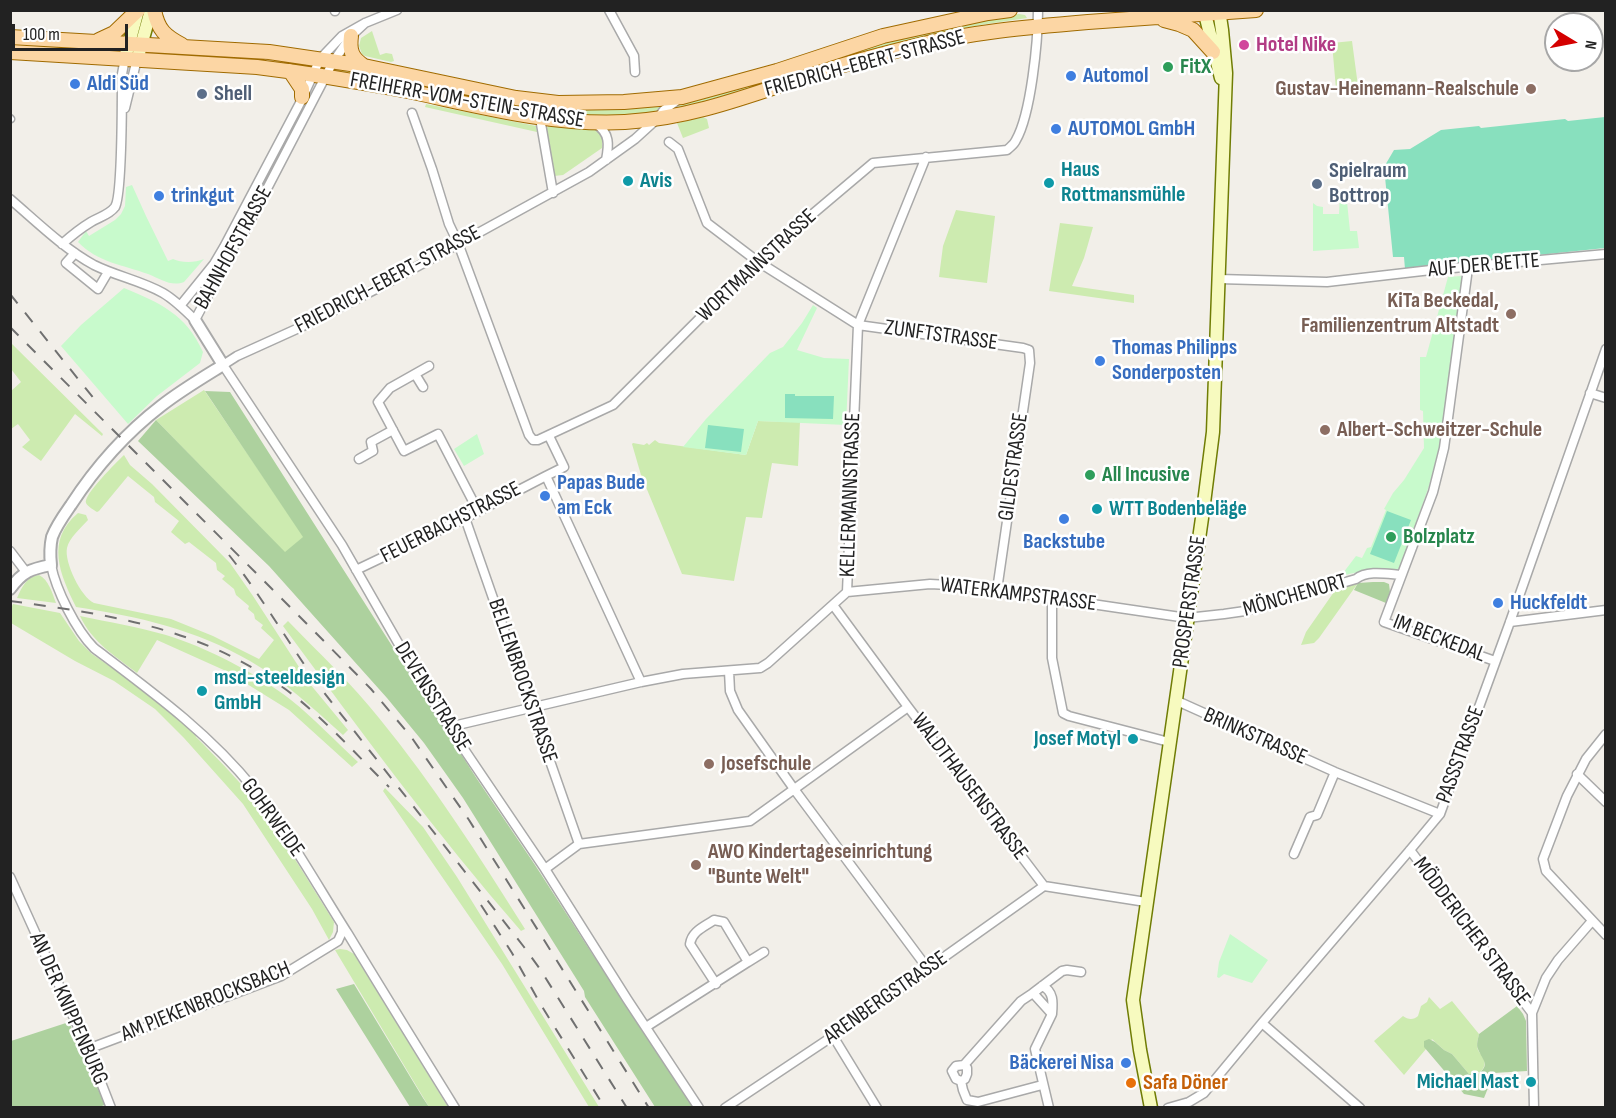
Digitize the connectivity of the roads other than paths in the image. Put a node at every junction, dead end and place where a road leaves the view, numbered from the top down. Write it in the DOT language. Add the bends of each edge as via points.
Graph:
graph roads {
  1 [pos="138,10"];
  2 [pos="152,10"];
  3 [pos="397,10"];
  4 [pos="609,10"];
  5 [pos="1010,10"];
  6 [pos="1038,10"];
  7 [pos="1256,10"];
  8 [pos="1204,12"];
  9 [pos="1219,12"];
  10 [pos="1153,18"];
  11 [pos="365,23"];
  12 [pos="1038,26"];
  13 [pos="351,36"];
  14 [pos="10,37"];
  15 [pos="94,41"];
  16 [pos="135,43"];
  17 [pos="187,48"];
  18 [pos="10,52"];
  19 [pos="1213,52"];
  20 [pos="131,59"];
  21 [pos="326,60"];
  22 [pos="364,66"];
  23 [pos="290,71"];
  24 [pos="635,72"];
  25 [pos="316,76"];
  26 [pos="1225,94"];
  27 [pos="302,97"];
  28 [pos="682,97"];
  29 [pos="635,101"];
  30 [pos="412,114"];
  31 [pos="540,118"];
  32 [pos="657,119"];
  33 [pos="594,123"];
  34 [pos="669,142"];
  35 [pos="926,158"];
  36 [pos="606,160"];
  37 [pos="553,193"];
  38 [pos="10,199"];
  39 [pos="458,243"];
  40 [pos="62,244"];
  41 [pos="75,253"];
  42 [pos="1605,254"];
  43 [pos="757,261"];
  44 [pos="1468,268"];
  45 [pos="108,272"];
  46 [pos="1219,279"];
  47 [pos="180,306"];
  48 [pos="195,320"];
  49 [pos="858,325"];
  50 [pos="1023,348"];
  51 [pos="1605,349"];
  52 [pos="223,365"];
  53 [pos="429,366"];
  54 [pos="415,374"];
  55 [pos="423,387"];
  56 [pos="1590,393"];
  57 [pos="1605,398"];
  58 [pos="393,430"];
  59 [pos="549,435"];
  60 [pos="359,459"];
  61 [pos="546,476"];
  62 [pos="478,511"];
  63 [pos="465,518"];
  64 [pos="10,551"];
  65 [pos="51,565"];
  66 [pos="356,570"];
  67 [pos="26,572"];
  68 [pos="1401,575"];
  69 [pos="10,589"];
  70 [pos="997,590"];
  71 [pos="848,592"];
  72 [pos="1052,599"];
  73 [pos="833,605"];
  74 [pos="1605,610"];
  75 [pos="1187,618"];
  76 [pos="1510,622"];
  77 [pos="1495,661"];
  78 [pos="729,671"];
  79 [pos="641,682"];
  80 [pos="1175,700"];
  81 [pos="531,707"];
  82 [pos="908,707"];
  83 [pos="449,727"];
  84 [pos="1605,734"];
  85 [pos="1169,742"];
  86 [pos="1335,772"];
  87 [pos="1577,774"];
  88 [pos="794,789"];
  89 [pos="1605,802"];
  90 [pos="1440,814"];
  91 [pos="579,844"];
  92 [pos="1410,850"];
  93 [pos="1294,854"];
  94 [pos="545,869"];
  95 [pos="10,877"];
  96 [pos="1044,886"];
  97 [pos="1146,902"];
  98 [pos="1592,921"];
  99 [pos="342,924"];
  100 [pos="1605,935"];
  101 [pos="764,952"];
  102 [pos="748,962"];
  103 [pos="928,969"];
  104 [pos="1081,972"];
  105 [pos="716,984"];
  106 [pos="1042,986"];
  107 [pos="1033,993"];
  108 [pos="1532,1013"];
  109 [pos="1052,1014"];
  110 [pos="1262,1023"];
  111 [pos="646,1027"];
  112 [pos="833,1036"];
  113 [pos="88,1049"];
  114 [pos="1042,1084"];
  115 [pos="1185,1106"];
  116 [pos="111,1107"];
  117 [pos="455,1107"];
  118 [pos="699,1107"];
  119 [pos="724,1107"];
  120 [pos="877,1107"];
  121 [pos="1049,1107"];
  122 [pos="1151,1107"];
  123 [pos="1168,1107"];
  124 [pos="1360,1107"];
  125 [pos="1534,1107"];
  1 -- 15 [label="main road" via="114,33"];
  1 -- 16 [label="main road"];
  2 -- 16 [label="main road"];
  2 -- 17 [label="main road" via="160,30"];
  3 -- 11 [label="street"];
  4 -- 24 [label="street" via="634,56"];
  5 -- 28 [label="main road, FRIEDRICH-EBERT-STRASSE" via="883,36"];
  6 -- 12 [label="street"];
  7 -- 9 [label="main road, FRIEDRICH-EBERT-STRASSE"];
  8 -- 9 [label="main road, FRIEDRICH-EBERT-STRASSE"];
  8 -- 10 [label="main road, FRIEDRICH-EBERT-STRASSE"];
  8 -- 19 [label="main road, PROSPERSTRASSE"];
  9 -- 26 [label="main road, PROSPERSTRASSE"];
  10 -- 12 [label="main road, FRIEDRICH-EBERT-STRASSE"];
  10 -- 19 [label="main road" via="1193,30"];
  11 -- 13 [label="street, BAHNHOFSTRASSE"];
  11 -- 21 [label="street" via="342,36"];
  12 -- 32 [label="main road, FRIEDRICH-EBERT-STRASSE" via="912,46 724,104"];
  12 -- 35 [label="street, WORTMANNSTRASSE" via="1029,98 1015,143 1006,150"];
  13 -- 21 [label="street, BAHNHOFSTRASSE"];
  13 -- 22 [label="main road" via="352,54"];
  14 -- 15 [label="main road, FREIHERR-VOM-STEIN-STRASSE"];
  15 -- 16 [label="main road, FREIHERR-VOM-STEIN-STRASSE"];
  16 -- 17 [label="main road, FREIHERR-VOM-STEIN-STRASSE"];
  16 -- 20 [label="main road"];
  17 -- 21 [label="main road, FREIHERR-VOM-STEIN-STRASSE" via="269,52"];
  18 -- 20 [label="main road, FREIHERR-VOM-STEIN-STRASSE"];
  19 -- 26 [label="main road, PROSPERSTRASSE"];
  20 -- 23 [label="main road, FREIHERR-VOM-STEIN-STRASSE"];
  20 -- 40 [label="street" via="121,123 115,207"];
  21 -- 22 [label="main road, FREIHERR-VOM-STEIN-STRASSE"];
  21 -- 25 [label="street, BAHNHOFSTRASSE"];
  21 -- 25 [label="street, BAHNHOFSTRASSE"];
  22 -- 29 [label="main road, FREIHERR-VOM-STEIN-STRASSE" via="529,99"];
  23 -- 25 [label="main road, FREIHERR-VOM-STEIN-STRASSE"];
  23 -- 27 [label="main road" via="302,89"];
  25 -- 27 [label="street, BAHNHOFSTRASSE"];
  25 -- 31 [label="main road, FREIHERR-VOM-STEIN-STRASSE"];
  25 -- 48 [label="street, BAHNHOFSTRASSE" via="245,231"];
  26 -- 46 [label="main road, PROSPERSTRASSE"];
  27 -- 47 [label="street, BAHNHOFSTRASSE" via="224,247"];
  28 -- 29 [label="main road, FRIEDRICH-EBERT-STRASSE"];
  28 -- 32 [label="street, FRIEDRICH-EBERT-STRASSE"];
  30 -- 39 [label="street"];
  31 -- 33 [label="main road, FREIHERR-VOM-STEIN-STRASSE"];
  31 -- 37 [label="street"];
  32 -- 33 [label="main road, FREIHERR-VOM-STEIN-STRASSE"];
  32 -- 36 [label="street, FRIEDRICH-EBERT-STRASSE"];
  33 -- 36 [label="street" via="608,139"];
  34 -- 43 [label="street" via="678,149 707,223"];
  35 -- 43 [label="street, WORTMANNSTRASSE" via="873,164"];
  35 -- 49 [label="street, KELLERMANNSTRASSE"];
  36 -- 37 [label="street, FRIEDRICH-EBERT-STRASSE"];
  37 -- 39 [label="street, FRIEDRICH-EBERT-STRASSE"];
  38 -- 40 [label="street"];
  39 -- 52 [label="street, FRIEDRICH-EBERT-STRASSE"];
  39 -- 59 [label="street, WORTMANNSTRASSE" via="529,435 533,440"];
  40 -- 41 [label="street"];
  41 -- 45 [label="street"];
  41 -- 45 [label="street" via="66,263 98,289"];
  42 -- 44 [label="street, AUF DER BETTE"];
  43 -- 49 [label="street"];
  43 -- 59 [label="street, WORTMANNSTRASSE" via="613,405"];
  44 -- 46 [label="street, AUF DER BETTE" via="1327,282"];
  44 -- 68 [label="street, IM BECKEDAL" via="1444,448 1433,492"];
  45 -- 47 [label="street" via="161,292"];
  46 -- 75 [label="main road, PROSPERSTRASSE" via="1213,432"];
  47 -- 48 [label="street"];
  48 -- 52 [label="street, BAHNHOFSTRASSE"];
  49 -- 50 [label="street, ZUNFTSTRASSE"];
  49 -- 71 [label="street, KELLERMANNSTRASSE"];
  50 -- 70 [label="street, GILDESTRASSE" via="1030,352 1030,363"];
  51 -- 56 [label="street, PASSSTRASSE"];
  52 -- 65 [label="street" via="161,405 115,448 56,528"];
  52 -- 66 [label="street, DEVENSSTRASSE"];
  53 -- 54 [label="street"];
  54 -- 55 [label="street"];
  54 -- 58 [label="street" via="390,388 378,402"];
  56 -- 57 [label="street"];
  56 -- 76 [label="street, PASSSTRASSE"];
  58 -- 60 [label="street" via="371,442 373,451"];
  58 -- 62 [label="street" via="404,451 438,434"];
  59 -- 61 [label="street" via="564,467"];
  61 -- 62 [label="street, FEUERBACHSTRASSE"];
  61 -- 79 [label="street"];
  62 -- 63 [label="street, FEUERBACHSTRASSE"];
  63 -- 66 [label="street, FEUERBACHSTRASSE"];
  63 -- 81 [label="street, BELLENBROCKSTRASSE"];
  64 -- 67 [label="street"];
  65 -- 67 [label="street"];
  65 -- 99 [label="street, GOHRWEIDE" via="56,584 85,639 180,714 253,789"];
  66 -- 83 [label="street, DEVENSSTRASSE"];
  67 -- 69 [label="street"];
  68 -- 75 [label="street, MÖNCHENORT" via="1361,575 1245,611"];
  68 -- 77 [label="street, IM BECKEDAL" via="1384,622"];
  70 -- 71 [label="street, WATERKAMPSTRASSE" via="930,584"];
  70 -- 72 [label="street, WATERKAMPSTRASSE"];
  71 -- 73 [label="street, KELLERMANNSTRASSE"];
  72 -- 75 [label="street, WATERKAMPSTRASSE"];
  72 -- 85 [label="street" via="1052,658 1063,713"];
  73 -- 78 [label="street, KELLERMANNSTRASSE" via="765,666"];
  73 -- 82 [label="street, WALDTHAUSENSTRASSE"];
  74 -- 76 [label="street"];
  75 -- 80 [label="main road, PROSPERSTRASSE"];
  76 -- 77 [label="street, PASSSTRASSE"];
  77 -- 90 [label="street, PASSSTRASSE"];
  78 -- 79 [label="street, KELLERMANNSTRASSE"];
  78 -- 88 [label="street" via="730,691 738,710"];
  79 -- 81 [label="street, KELLERMANNSTRASSE"];
  80 -- 85 [label="main road, PROSPERSTRASSE"];
  80 -- 86 [label="street, BRINKSTRASSE"];
  81 -- 83 [label="street, KELLERMANNSTRASSE"];
  81 -- 91 [label="street, BELLENBROCKSTRASSE"];
  82 -- 88 [label="street"];
  82 -- 96 [label="street, WALDTHAUSENSTRASSE"];
  83 -- 94 [label="street, DEVENSSTRASSE"];
  84 -- 87 [label="street"];
  85 -- 97 [label="main road, PROSPERSTRASSE"];
  86 -- 90 [label="street, BRINKSTRASSE"];
  86 -- 93 [label="street, BRINKSTRASSE" via="1317,815 1310,817"];
  87 -- 89 [label="street"];
  87 -- 98 [label="street" via="1544,865 1546,872"];
  88 -- 91 [label="street" via="750,821"];
  88 -- 103 [label="street"];
  90 -- 92 [label="street, PASSSTRASSE"];
  91 -- 94 [label="street"];
  92 -- 108 [label="street, MÖDDERICHER STRASSE"];
  92 -- 110 [label="street, PASSSTRASSE"];
  94 -- 111 [label="street, DEVENSSTRASSE"];
  95 -- 113 [label="street, AN DER KNIPPENBURG"];
  96 -- 97 [label="street"];
  96 -- 103 [label="street, ARENBERGSTRASSE"];
  97 -- 122 [label="main road, PROSPERSTRASSE" via="1133,1000"];
  98 -- 100 [label="street"];
  98 -- 108 [label="street, MÖDDERICHER STRASSE" via="1546,978"];
  99 -- 113 [label="street, AM PIEKENBROCKSBACH" via="338,941 281,976"];
  99 -- 117 [label="street, GOHRWEIDE"];
  101 -- 102 [label="street"];
  102 -- 105 [label="street"];
  102 -- 105 [label="street" via="724,922 714,920 696,932 690,944"];
  103 -- 112 [label="street, ARENBERGSTRASSE"];
  104 -- 106 [label="street" via="1062,971"];
  105 -- 111 [label="street"];
  106 -- 107 [label="street"];
  106 -- 109 [label="street" via="1051,994"];
  107 -- 109 [label="street"];
  107 -- 114 [label="street" via="1021,1001 964,1065 952,1071 961,1081 967,1100 973,1102"];
  108 -- 125 [label="street, MÖDDERICHER STRASSE"];
  109 -- 114 [label="street" via="1035,1049"];
  110 -- 115 [label="street, PASSSTRASSE" via="1204,1094"];
  110 -- 124 [label="street"];
  111 -- 118 [label="street, DEVENSSTRASSE"];
  112 -- 119 [label="street, ARENBERGSTRASSE"];
  112 -- 120 [label="street"];
  113 -- 116 [label="street, AN DER KNIPPENBURG"];
  114 -- 121 [label="street"];
  115 -- 123 [label="street, PASSSTRASSE"];
}
